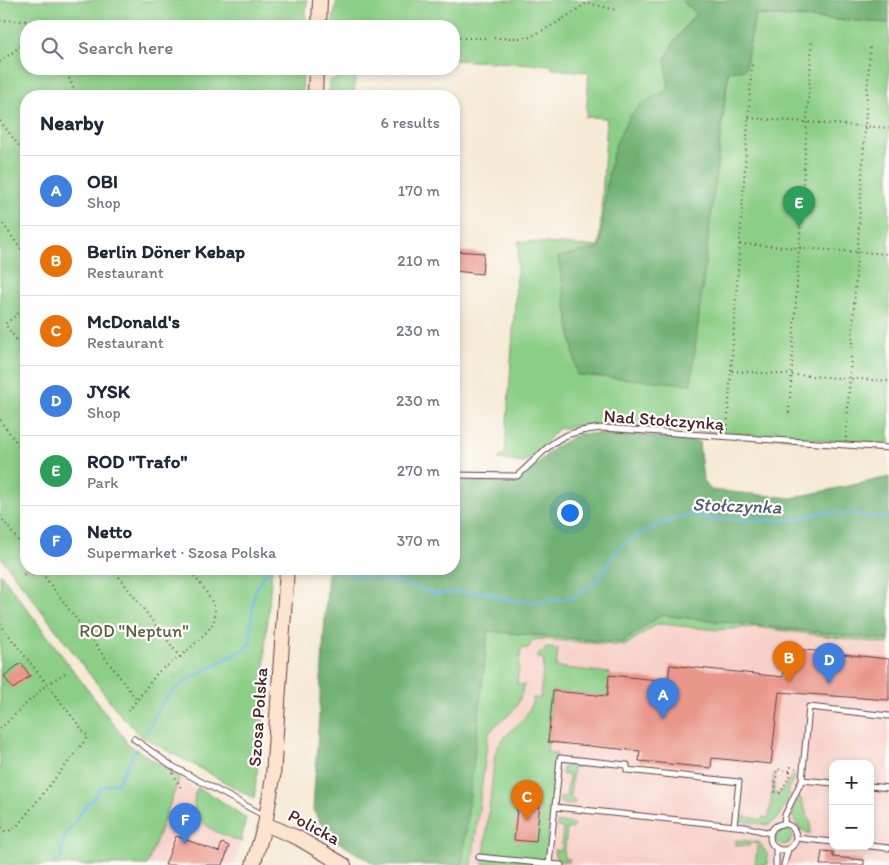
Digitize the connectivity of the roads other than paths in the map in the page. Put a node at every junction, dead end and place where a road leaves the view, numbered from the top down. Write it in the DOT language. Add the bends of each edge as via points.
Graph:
graph roads {
  1 [pos="320,0"];
  2 [pos="319,20"];
  3 [pos="316,75"];
  4 [pos="315,90"];
  5 [pos="889,448"];
  6 [pos="460,475"];
  7 [pos="287,575"];
  8 [pos="889,716"];
  9 [pos="134,739"];
  10 [pos="802,780"];
  11 [pos="829,783"];
  12 [pos="874,786"];
  13 [pos="889,788"];
  14 [pos="555,807"];
  15 [pos="266,820"];
  16 [pos="784,823"];
  17 [pos="734,826"];
  18 [pos="770,833"];
  19 [pos="796,838"];
  20 [pos="829,842"];
  21 [pos="874,846"];
  22 [pos="776,848"];
  23 [pos="889,848"];
  24 [pos="788,849"];
  25 [pos="479,857"];
  26 [pos="549,864"];
  27 [pos="253,865"];
  28 [pos="344,865"];
  29 [pos="561,865"];
  30 [pos="776,865"];
  31 [pos="784,865"];
  1 -- 2 [label="street"];
  3 -- 4 [label="street"];
  5 -- 6 [label="lane, Nad Stołczynką" via="595,429 567,433 551,443 517,476"];
  7 -- 15 [label="street, Szosa Polska" via="276,741"];
  8 -- 10 [label="lane" via="809,707"];
  9 -- 15 [label="lane" via="172,766"];
  10 -- 11 [label="lane"];
  10 -- 16 [label="lane"];
  12 -- 13 [label="lane"];
  14 -- 17 [label="lane"];
  14 -- 17 [label="lane" via="560,758 627,765 627,770 739,782"];
  14 -- 26 [label="lane"];
  15 -- 27 [label="street, Szosa Polska"];
  15 -- 28 [label="street, Policka"];
  16 -- 18 [label="lane" via="773,827"];
  16 -- 19 [label="lane" via="793,828"];
  17 -- 18 [label="lane"];
  18 -- 22 [label="lane"];
  19 -- 20 [label="lane"];
  19 -- 24 [label="lane"];
  21 -- 23 [label="lane"];
  22 -- 24 [label="lane"];
  22 -- 30 [label="lane"];
  24 -- 31 [label="lane"];
  25 -- 26 [label="lane"];
  26 -- 29 [label="lane"];
}
